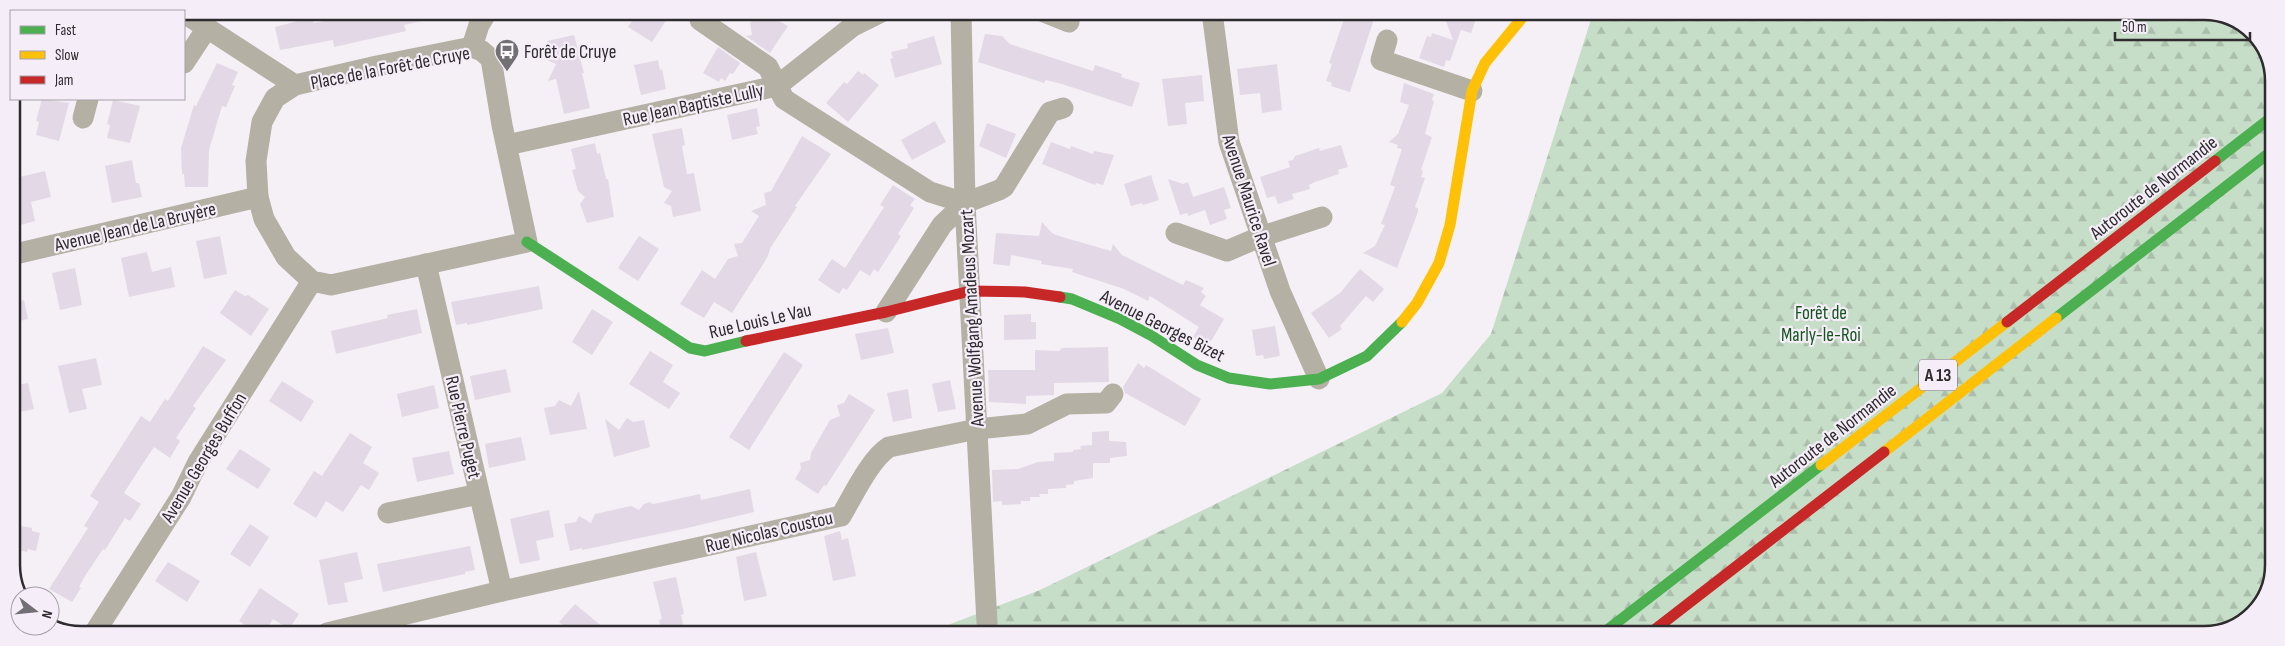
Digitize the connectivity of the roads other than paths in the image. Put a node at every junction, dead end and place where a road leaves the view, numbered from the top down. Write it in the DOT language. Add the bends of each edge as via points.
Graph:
graph roads {
  1 [pos="195,20"];
  2 [pos="482,20"];
  3 [pos="700,20"];
  4 [pos="848,20"];
  5 [pos="960,20"];
  6 [pos="1063,20"];
  7 [pos="1213,20"];
  8 [pos="1520,20"];
  9 [pos="1068,22"];
  10 [pos="208,28"];
  11 [pos="1386,40"];
  12 [pos="472,47"];
  13 [pos="185,62"];
  14 [pos="295,85"];
  15 [pos="777,86"];
  16 [pos="1472,91"];
  17 [pos="1063,108"];
  18 [pos="2265,122"];
  19 [pos="506,145"];
  20 [pos="2265,156"];
  21 [pos="258,197"];
  22 [pos="965,203"];
  23 [pos="1322,217"];
  24 [pos="1176,233"];
  25 [pos="1260,237"];
  26 [pos="527,242"];
  27 [pos="20,253"];
  28 [pos="426,264"];
  29 [pos="312,281"];
  30 [pos="970,292"];
  31 [pos="886,312"];
  32 [pos="1319,379"];
  33 [pos="1113,394"];
  34 [pos="977,429"];
  35 [pos="479,494"];
  36 [pos="388,513"];
  37 [pos="502,590"];
  38 [pos="987,623"];
  39 [pos="99,626"];
  40 [pos="355,626"];
  41 [pos="1612,626"];
  42 [pos="1659,626"];
  1 -- 10 [label="street"];
  2 -- 12 [label="street"];
  3 -- 15 [label="street" via="768,67"];
  4 -- 15 [label="street"];
  5 -- 22 [label="street, Avenue Wolfgang Amadeus Mozart"];
  6 -- 9 [label="street"];
  7 -- 25 [label="street, Avenue Maurice Ravel" via="1229,142"];
  8 -- 16 [label="main road, Avenue Georges Bizet" via="1485,63"];
  10 -- 13 [label="street"];
  10 -- 14 [label="street"];
  11 -- 16 [label="street" via="1381,60"];
  12 -- 14 [label="street, Place de la Forêt de Cruye"];
  12 -- 19 [label="street, Place de la Forêt de Cruye" via="491,59"];
  14 -- 21 [label="street, Place de la Forêt de Cruye" via="275,98 262,122 256,161"];
  15 -- 19 [label="street, Rue Jean Baptiste Lully"];
  15 -- 22 [label="street, Rue Jean Baptiste Lully" via="784,99 930,192"];
  16 -- 32 [label="main road, Avenue Georges Bizet" via="1450,225 1439,263 1417,303 1395,330 1367,356"];
  17 -- 22 [label="street" via="1050,112 1004,187"];
  18 -- 41 [label="main road, Autoroute de Normandie / A 13"];
  19 -- 26 [label="street, Place de la Forêt de Cruye"];
  20 -- 42 [label="main road, A 13"];
  21 -- 27 [label="street, Avenue Jean de La Bruyère"];
  21 -- 29 [label="street, Place de la Forêt de Cruye" via="270,233 286,257"];
  22 -- 30 [label="street, Avenue Wolfgang Amadeus Mozart"];
  22 -- 31 [label="street" via="942,225"];
  23 -- 25 [label="street"];
  24 -- 25 [label="street" via="1227,251"];
  25 -- 32 [label="street, Avenue Maurice Ravel"];
  26 -- 28 [label="street"];
  26 -- 31 [label="main road, Rue Louis Le Vau" via="690,348 705,351"];
  28 -- 29 [label="street" via="331,285"];
  28 -- 35 [label="street, Rue Pierre Puget"];
  29 -- 39 [label="street, Avenue Georges Buffon"];
  30 -- 31 [label="main road, Rue Louis Le Vau"];
  30 -- 32 [label="main road, Avenue Georges Bizet" via="1025,292 1072,299 1120,319 1197,365 1230,378 1270,384"];
  30 -- 34 [label="street, Avenue Wolfgang Amadeus Mozart"];
  33 -- 34 [label="street, Rue Nicolas Coustou" via="1106,403 1067,404 1027,424"];
  34 -- 37 [label="street, Rue Nicolas Coustou" via="889,447 872,466 841,516"];
  34 -- 38 [label="street, Avenue Wolfgang Amadeus Mozart"];
  35 -- 36 [label="street"];
  35 -- 37 [label="street, Rue Pierre Puget"];
  37 -- 40 [label="street, Rue Nicolas Coustou"];
}
